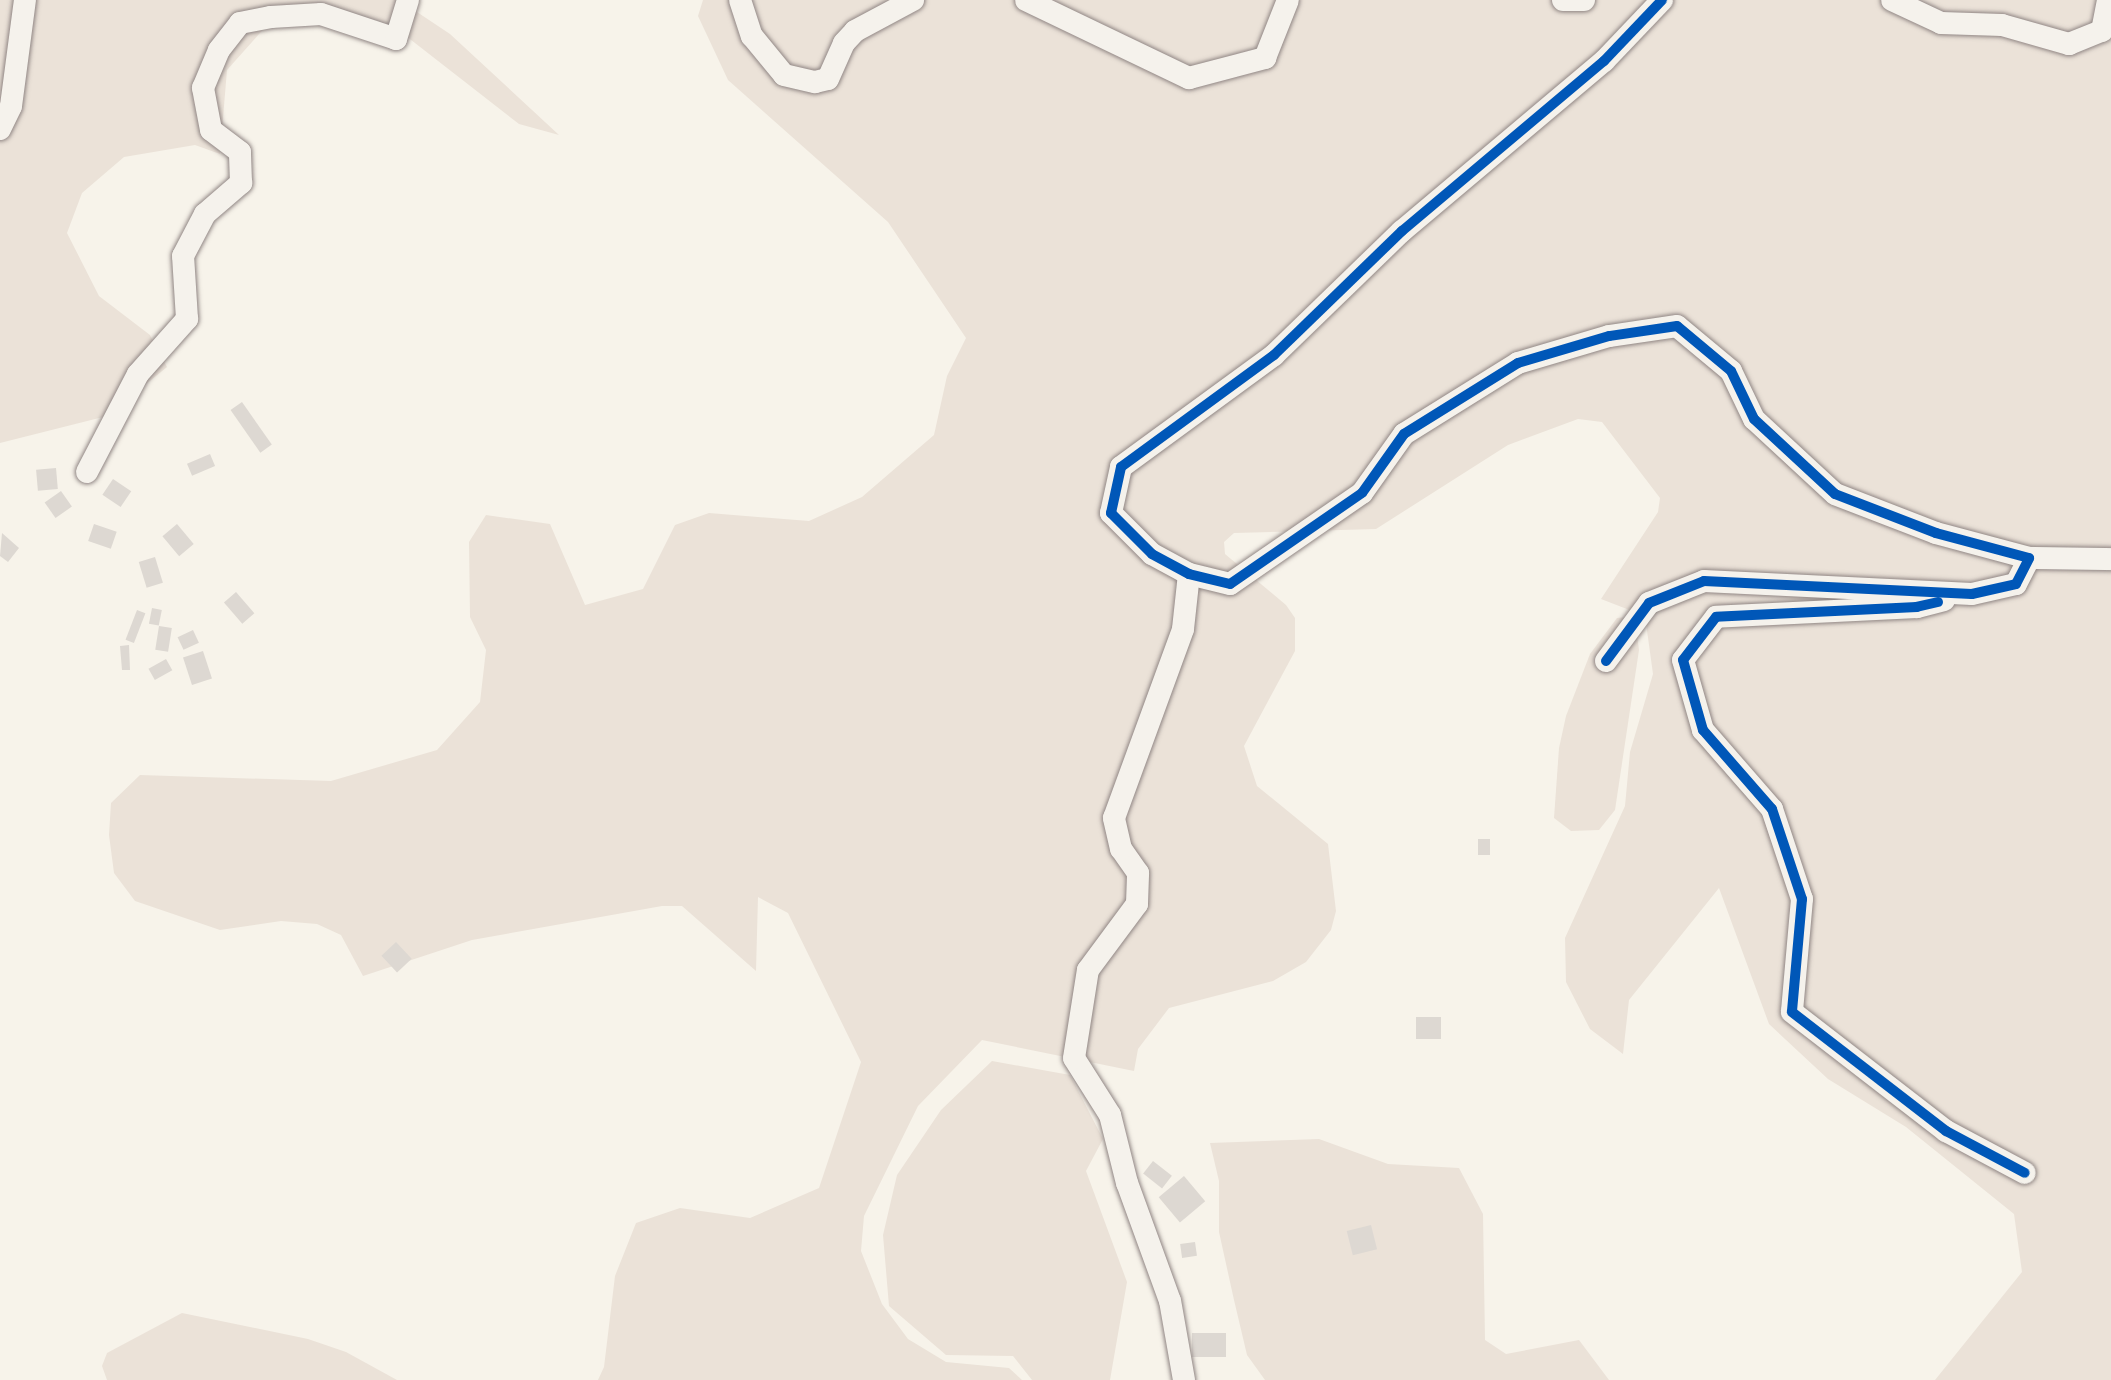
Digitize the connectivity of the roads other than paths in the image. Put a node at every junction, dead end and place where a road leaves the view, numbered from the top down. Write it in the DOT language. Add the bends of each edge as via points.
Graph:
graph roads {
  1 [pos="25,0"];
  2 [pos="408,0"];
  3 [pos="740,0"];
  4 [pos="913,0"];
  5 [pos="1026,0"];
  6 [pos="1288,0"];
  7 [pos="1563,0"];
  8 [pos="1584,0"];
  9 [pos="1662,0"];
  10 [pos="1892,0"];
  11 [pos="2108,0"];
  12 [pos="0,129"];
  13 [pos="87,472"];
  14 [pos="2029,558"];
  15 [pos="2111,559"];
  16 [pos="1189,574"];
  17 [pos="1972,594"];
  18 [pos="1606,661"];
  19 [pos="2025,1173"];
  20 [pos="1184,1380"];
  1 -- 12 [label="street" via="11,106"];
  2 -- 13 [label="street" via="396,38 321,14 270,17 240,23 219,50 202,88 211,130 240,152 241,183 205,214 183,256 187,319 138,374"];
  3 -- 4 [label="street" via="752,36 784,76 814,82 828,78 855,31"];
  5 -- 6 [label="street" via="1189,78 1265,58"];
  7 -- 8 [label="street"];
  9 -- 16 [label="street" via="1604,60 1402,231 1274,355 1121,467 1111,514 1152,554"];
  10 -- 11 [label="street" via="1941,23 2002,25 2068,44 2102,31"];
  14 -- 15 [label="street"];
  14 -- 16 [label="street" via="1936,534 1835,494 1754,419 1731,371 1677,326 1609,336 1518,362 1404,434 1362,493 1230,584"];
  14 -- 17 [label="street" via="2016,584"];
  16 -- 20 [label="street" via="1183,629 1114,818 1121,850 1138,872 1137,904 1088,970 1074,1058 1110,1114 1170,1301"];
  17 -- 18 [label="street" via="1704,581 1649,603"];
  17 -- 19 [label="street" via="1916,607 1716,617 1683,660 1703,730 1772,809 1802,898 1792,1012 1946,1130"];
}
